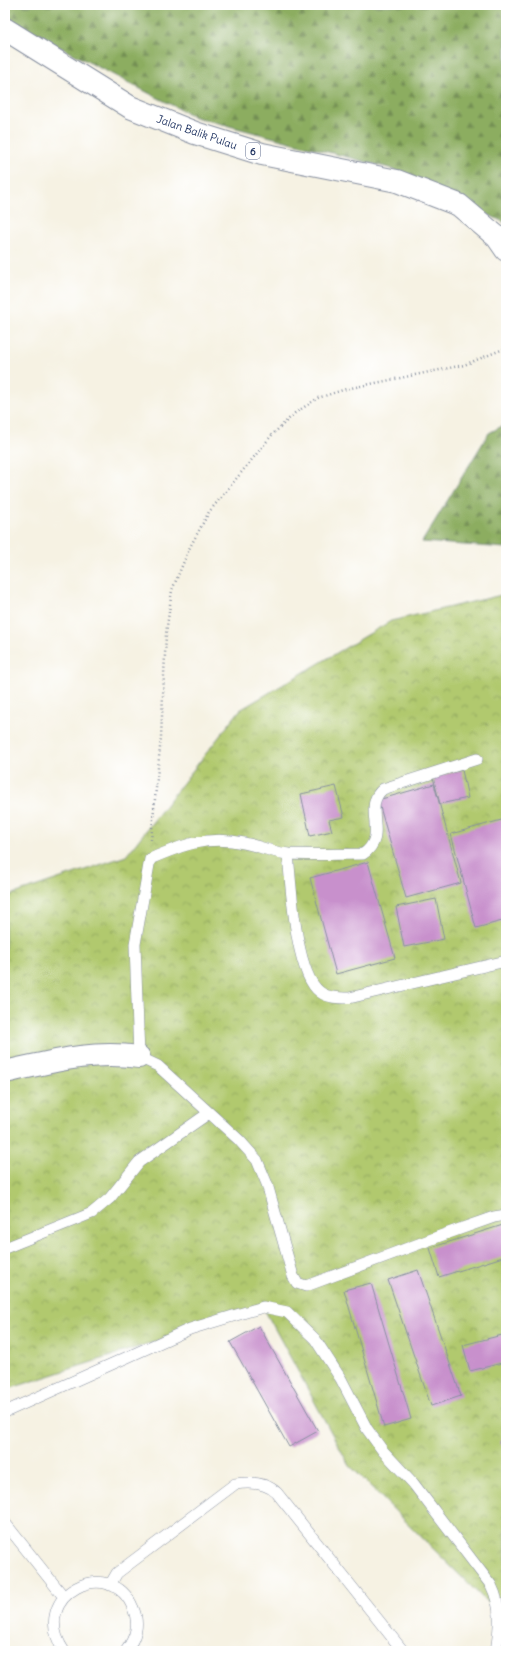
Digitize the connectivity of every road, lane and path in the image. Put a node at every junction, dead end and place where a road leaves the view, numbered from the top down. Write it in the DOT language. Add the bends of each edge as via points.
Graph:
graph roads {
  1 [pos="5,29"];
  2 [pos="506,250"];
  3 [pos="506,348"];
  4 [pos="477,759"];
  5 [pos="288,854"];
  6 [pos="150,859"];
  7 [pos="506,961"];
  8 [pos="139,1057"];
  9 [pos="5,1072"];
  10 [pos="209,1112"];
  11 [pos="506,1215"];
  12 [pos="5,1248"];
  13 [pos="5,1412"];
  14 [pos="5,1523"];
  15 [pos="110,1585"];
  16 [pos="64,1597"];
  17 [pos="64,1651"];
  18 [pos="126,1651"];
  19 [pos="403,1651"];
  20 [pos="496,1651"];
  1 -- 2 [label="main road, Jalan Balik Pulau / 6" via="130,107 195,133 262,154 397,181 458,205 497,237"];
  3 -- 6 [label="path" via="464,365 346,389 318,398 295,413 272,435 209,512 190,547 172,590 166,634 161,737"];
  4 -- 5 [label="lane" via="383,790 378,794 375,802 376,840 372,848 363,854"];
  5 -- 6 [label="lane" via="242,843 208,840 179,847"];
  5 -- 7 [label="lane" via="298,942 310,982 320,992 332,997 349,998"];
  6 -- 8 [label="lane" via="136,944"];
  8 -- 9 [label="main road" via="121,1054 86,1055"];
  8 -- 10 [label="lane" via="158,1066"];
  10 -- 11 [label="lane" via="257,1160 267,1184 297,1284 306,1286 440,1236"];
  10 -- 12 [label="lane" via="139,1162 110,1198 92,1213"];
  13 -- 20 [label="lane" via="190,1329 263,1307 287,1312 315,1339 341,1379 367,1429 383,1451 413,1483 491,1585 498,1601 501,1619"];
  14 -- 16 [label="lane"];
  15 -- 16 [label="lane" via="96,1582 82,1584"];
  15 -- 18 [label="lane" via="122,1592 131,1603 136,1616 137,1630 133,1642"];
  15 -- 19 [label="lane" via="117,1573 235,1484 248,1482 272,1488 277,1493"];
  16 -- 17 [label="lane" via="55,1614 54,1628 57,1640"];
}
